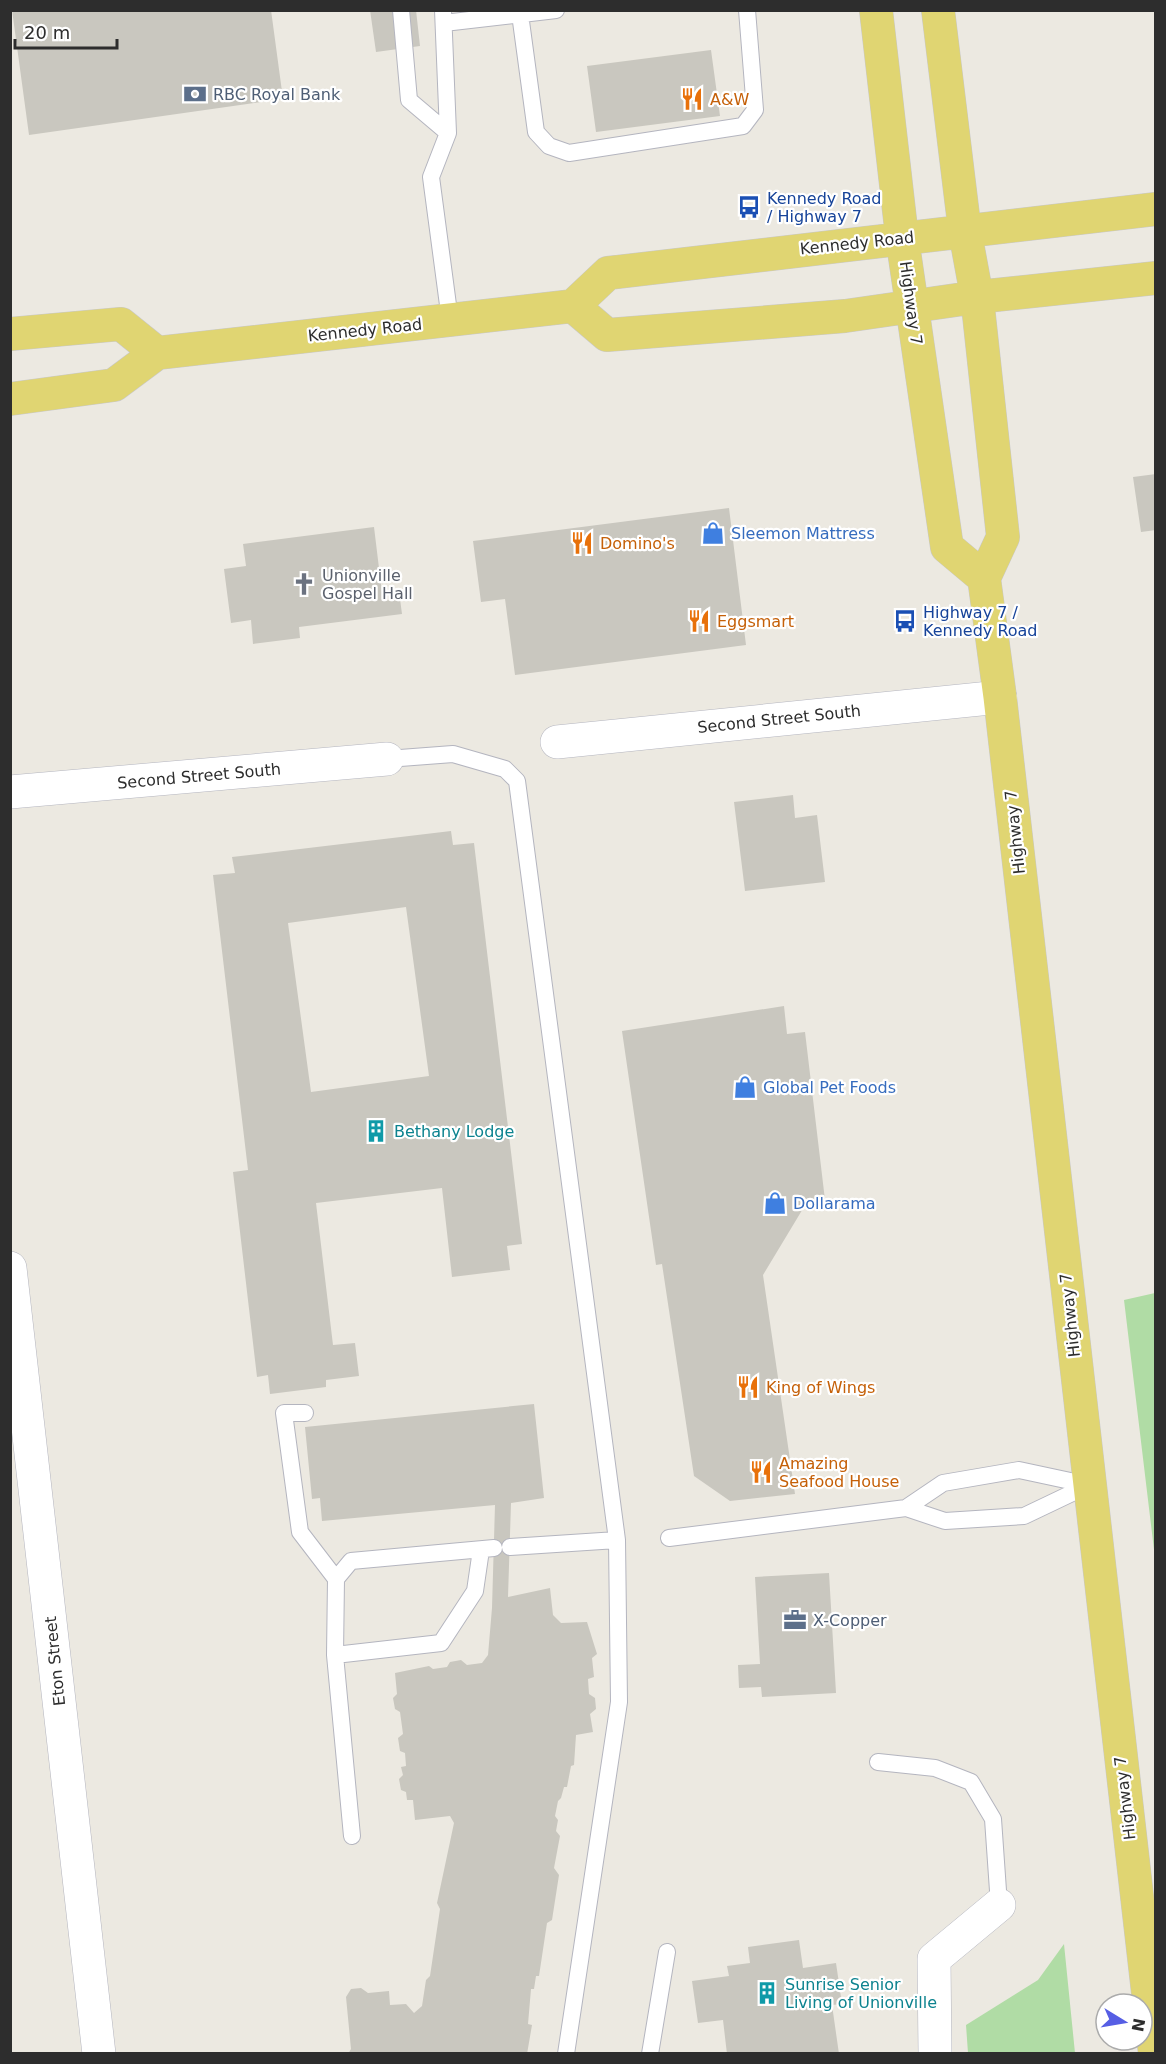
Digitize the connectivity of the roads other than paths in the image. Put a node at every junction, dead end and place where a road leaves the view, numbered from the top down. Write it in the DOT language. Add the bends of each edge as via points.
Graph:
graph roads {
  1 [pos="402,10"];
  2 [pos="556,10"];
  3 [pos="747,10"];
  4 [pos="876,10"];
  5 [pos="938,10"];
  6 [pos="520,14"];
  7 [pos="444,17"];
  8 [pos="448,134"];
  9 [pos="1155,209"];
  10 [pos="965,232"];
  11 [pos="902,237"];
  12 [pos="1155,278"];
  13 [pos="977,297"];
  14 [pos="573,306"];
  15 [pos="912,307"];
  16 [pos="450,320"];
  17 [pos="10,334"];
  18 [pos="157,353"];
  19 [pos="10,399"];
  20 [pos="984,578"];
  21 [pos="1000,697"];
  22 [pos="557,742"];
  23 [pos="387,759"];
  24 [pos="10,792"];
  25 [pos="10,1268"];
  26 [pos="305,1413"];
  27 [pos="1089,1485"];
  28 [pos="906,1508"];
  29 [pos="669,1538"];
  30 [pos="617,1540"];
  31 [pos="495,1548"];
  32 [pos="336,1579"];
  33 [pos="335,1656"];
  34 [pos="878,1762"];
  35 [pos="352,1836"];
  36 [pos="999,1905"];
  37 [pos="667,1952"];
  38 [pos="99,2054"];
  39 [pos="566,2054"];
  40 [pos="650,2054"];
  41 [pos="935,2054"];
  42 [pos="1155,2054"];
  1 -- 8 [label="lane" via="409,100"];
  2 -- 6 [label="lane"];
  3 -- 6 [label="lane" via="755,110 743,126 569,153 549,146 536,132"];
  4 -- 11 [label="main road, Highway 7"];
  5 -- 10 [label="main road"];
  6 -- 7 [label="lane"];
  7 -- 8 [label="lane"];
  8 -- 16 [label="lane" via="431,177"];
  9 -- 10 [label="main road, Kennedy Road"];
  10 -- 11 [label="main road, Kennedy Road"];
  10 -- 13 [label="main road"];
  11 -- 14 [label="main road, Kennedy Road" via="608,273"];
  11 -- 15 [label="main road, Highway 7"];
  12 -- 13 [label="main road"];
  13 -- 15 [label="main road"];
  13 -- 20 [label="main road" via="1003,537"];
  14 -- 15 [label="main road" via="607,335"];
  14 -- 16 [label="main road, Kennedy Road"];
  15 -- 20 [label="main road, Highway 7" via="947,547"];
  16 -- 18 [label="main road, Kennedy Road"];
  17 -- 18 [label="main road" via="121,324"];
  18 -- 19 [label="main road" via="114,385"];
  20 -- 21 [label="main road, Highway 7"];
  21 -- 22 [label="street, Second Street South"];
  21 -- 27 [label="main road, Highway 7"];
  23 -- 24 [label="street, Second Street South"];
  23 -- 30 [label="lane" via="453,754 505,770 517,781"];
  25 -- 38 [label="street, Eton Street"];
  26 -- 32 [label="lane" via="285,1413 300,1532"];
  27 -- 28 [label="lane" via="1024,1516 945,1521"];
  27 -- 28 [label="lane" via="1018,1470 943,1483"];
  27 -- 42 [label="main road, Highway 7"];
  28 -- 29 [label="lane"];
  30 -- 31 [label="lane"];
  30 -- 39 [label="lane" via="619,1702"];
  31 -- 32 [label="lane" via="351,1561"];
  31 -- 33 [label="lane" via="475,1591 441,1642"];
  32 -- 33 [label="lane"];
  33 -- 35 [label="lane"];
  34 -- 36 [label="lane" via="934,1768 971,1782 993,1819"];
  36 -- 41 [label="street" via="934,1959"];
  37 -- 40 [label="lane"];
}
